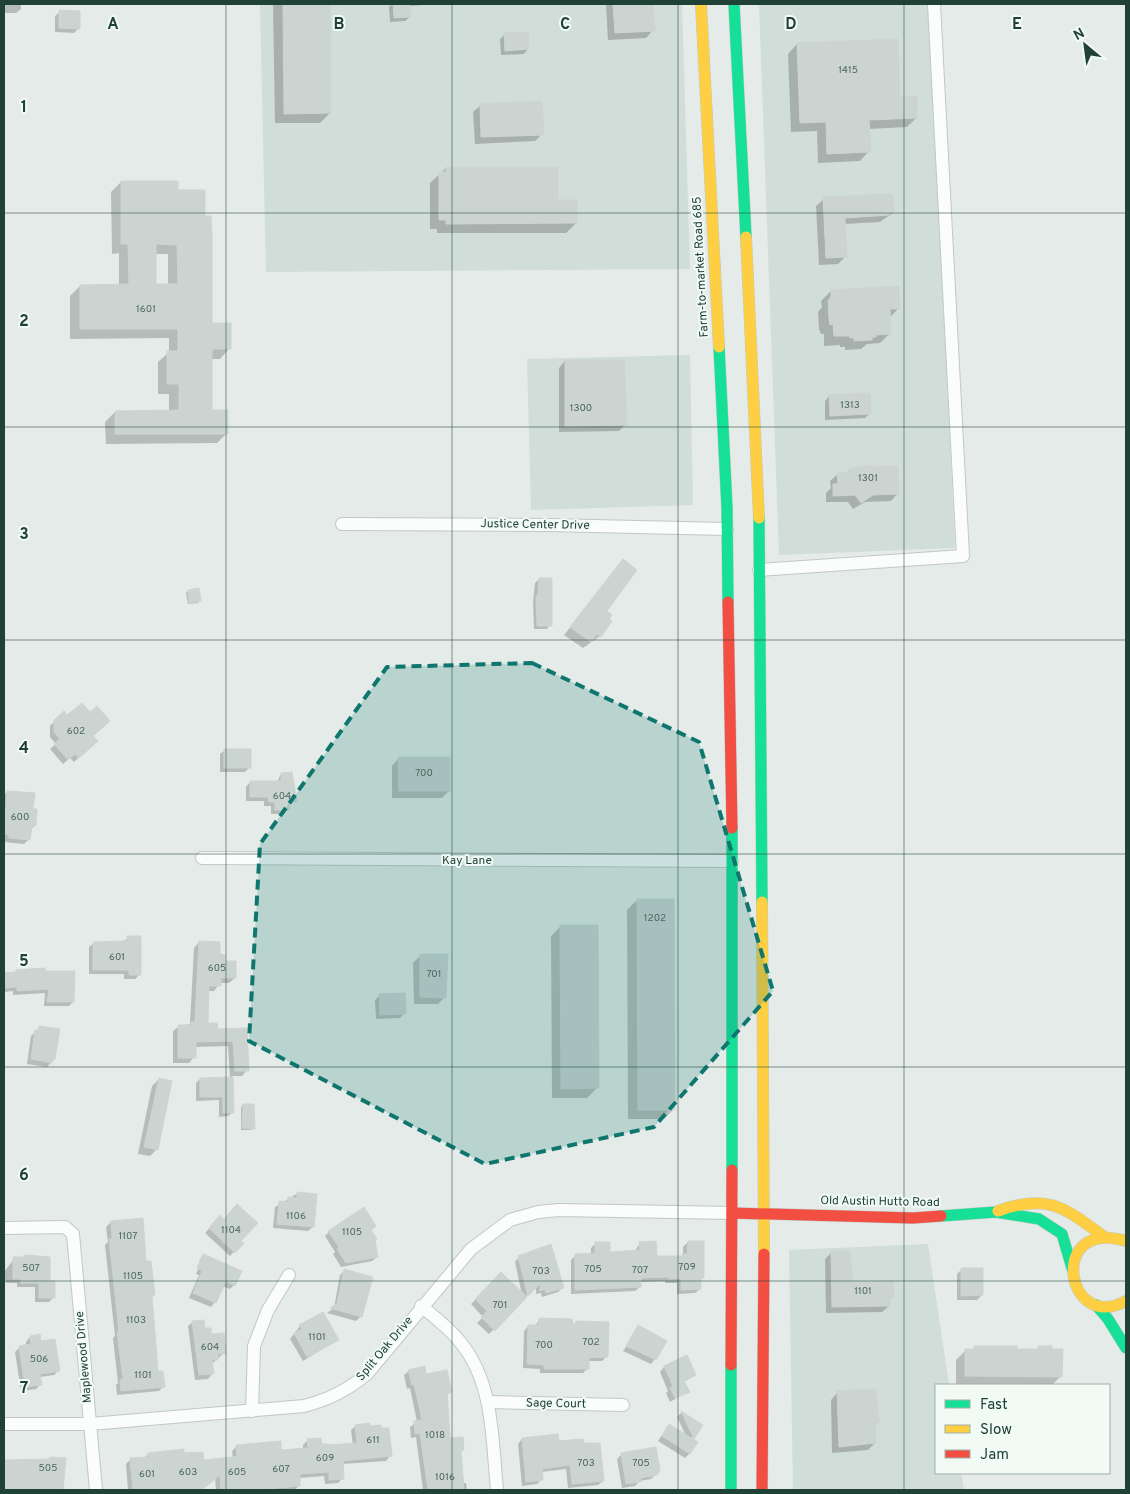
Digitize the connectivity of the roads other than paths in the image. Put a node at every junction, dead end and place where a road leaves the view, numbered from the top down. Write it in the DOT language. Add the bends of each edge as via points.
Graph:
graph roads {
  1 [pos="701,4"];
  2 [pos="734,4"];
  3 [pos="934,4"];
  4 [pos="342,524"];
  5 [pos="728,529"];
  6 [pos="759,570"];
  7 [pos="202,858"];
  8 [pos="732,861"];
  9 [pos="996,1212"];
  10 [pos="732,1213"];
  11 [pos="764,1213"];
  12 [pos="4,1228"];
  13 [pos="1102,1236"];
  14 [pos="1126,1241"];
  15 [pos="1072,1268"];
  16 [pos="289,1274"];
  17 [pos="1126,1301"];
  18 [pos="421,1306"];
  19 [pos="1096,1306"];
  20 [pos="1126,1348"];
  21 [pos="489,1402"];
  22 [pos="623,1405"];
  23 [pos="252,1411"];
  24 [pos="4,1424"];
  25 [pos="90,1424"];
  26 [pos="96,1490"];
  27 [pos="497,1490"];
  28 [pos="731,1490"];
  29 [pos="762,1490"];
  1 -- 5 [label="main road, Farm-to-market Road 685"];
  2 -- 6 [label="main road"];
  3 -- 6 [label="street" via="963,556"];
  4 -- 5 [label="street, Justice Center Drive"];
  5 -- 8 [label="main road, Farm-to-market Road 685"];
  6 -- 11 [label="main road"];
  7 -- 8 [label="street, Kay Lane"];
  8 -- 10 [label="main road, Farm-to-market Road 685"];
  9 -- 11 [label="main road, Old Austin Hutto Road" via="913,1218"];
  9 -- 13 [label="main road, Old Austin Hutto Road" via="1017,1203 1042,1200 1069,1211"];
  9 -- 15 [label="main road, Old Austin Hutto Road" via="1039,1220 1062,1234"];
  10 -- 11 [label="main road, Old Austin Hutto Road"];
  10 -- 18 [label="street, Split Oak Drive" via="559,1210 523,1215 498,1227 471,1249"];
  10 -- 28 [label="main road, Farm-to-market Road 685"];
  11 -- 29 [label="main road"];
  12 -- 25 [label="street, Maplewood Drive" via="65,1227 73,1234"];
  13 -- 14 [label="main road, Old Austin Hutto Road"];
  13 -- 15 [label="main road" via="1082,1246"];
  15 -- 19 [label="main road, Old Austin Hutto Road" via="1072,1280 1077,1291"];
  16 -- 23 [label="street" via="268,1310 254,1346"];
  17 -- 19 [label="main road" via="1109,1307"];
  18 -- 21 [label="street" via="460,1342 482,1380"];
  18 -- 23 [label="street, Split Oak Drive" via="354,1385 321,1402"];
  19 -- 20 [label="main road, Old Austin Hutto Road"];
  21 -- 22 [label="street, Sage Court"];
  21 -- 27 [label="street"];
  23 -- 25 [label="street, Split Oak Drive"];
  24 -- 25 [label="street, Split Oak Drive"];
  25 -- 26 [label="street, Maplewood Drive"];
}
